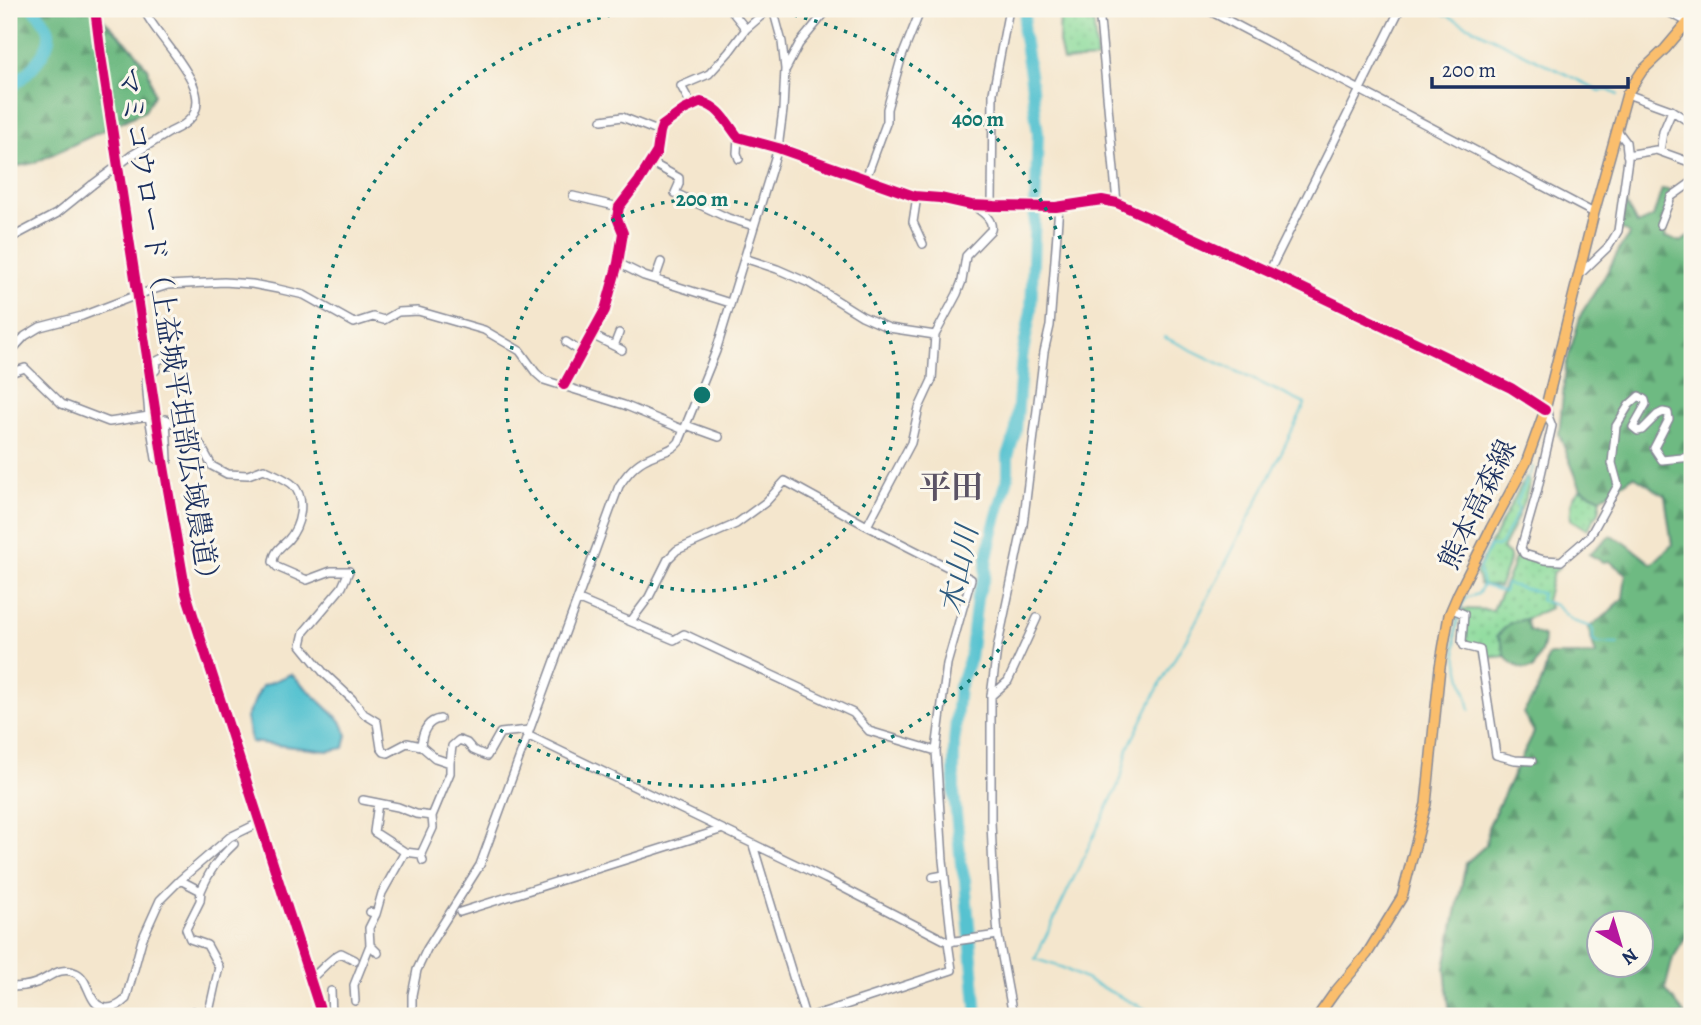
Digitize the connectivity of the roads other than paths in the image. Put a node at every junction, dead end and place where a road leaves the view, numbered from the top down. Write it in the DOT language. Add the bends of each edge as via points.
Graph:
graph roads {
  1 [pos="96,9"];
  2 [pos="144,9"];
  3 [pos="730,9"];
  4 [pos="771,9"];
  5 [pos="828,9"];
  6 [pos="921,9"];
  7 [pos="1009,9"];
  8 [pos="1099,9"];
  9 [pos="1206,9"];
  10 [pos="1400,9"];
  11 [pos="1662,9"];
  12 [pos="1690,18"];
  13 [pos="746,29"];
  14 [pos="785,69"];
  15 [pos="1360,90"];
  16 [pos="1627,94"];
  17 [pos="692,106"];
  18 [pos="1672,111"];
  19 [pos="602,120"];
  20 [pos="1692,124"];
  21 [pos="1617,130"];
  22 [pos="660,132"];
  23 [pos="738,136"];
  24 [pos="778,148"];
  25 [pos="1660,151"];
  26 [pos="1627,155"];
  27 [pos="739,159"];
  28 [pos="650,162"];
  29 [pos="1692,163"];
  30 [pos="866,178"];
  31 [pos="1692,182"];
  32 [pos="573,196"];
  33 [pos="917,196"];
  34 [pos="1117,203"];
  35 [pos="971,205"];
  36 [pos="993,206"];
  37 [pos="1058,206"];
  38 [pos="619,207"];
  39 [pos="1594,213"];
  40 [pos="1660,225"];
  41 [pos="754,226"];
  42 [pos="9,239"];
  43 [pos="923,244"];
  44 [pos="744,258"];
  45 [pos="661,262"];
  46 [pos="618,263"];
  47 [pos="1269,272"];
  48 [pos="1578,276"];
  49 [pos="655,279"];
  50 [pos="137,295"];
  51 [pos="730,303"];
  52 [pos="619,333"];
  53 [pos="592,335"];
  54 [pos="934,335"];
  55 [pos="9,340"];
  56 [pos="566,342"];
  57 [pos="614,346"];
  58 [pos="13,349"];
  59 [pos="622,350"];
  60 [pos="581,352"];
  61 [pos="165,357"];
  62 [pos="9,375"];
  63 [pos="149,376"];
  64 [pos="564,385"];
  65 [pos="1546,407"];
  66 [pos="149,416"];
  67 [pos="685,428"];
  68 [pos="719,437"];
  69 [pos="1692,457"];
  70 [pos="163,461"];
  71 [pos="867,526"];
  72 [pos="579,600"];
  73 [pos="1452,609"];
  74 [pos="1037,618"];
  75 [pos="631,621"];
  76 [pos="990,696"];
  77 [pos="440,719"];
  78 [pos="528,733"];
  79 [pos="421,746"];
  80 [pos="936,751"];
  81 [pos="1532,761"];
  82 [pos="450,763"];
  83 [pos="363,800"];
  84 [pos="379,803"];
  85 [pos="432,816"];
  86 [pos="259,822"];
  87 [pos="721,830"];
  88 [pos="234,844"];
  89 [pos="754,845"];
  90 [pos="405,852"];
  91 [pos="944,875"];
  92 [pos="933,877"];
  93 [pos="180,880"];
  94 [pos="201,891"];
  95 [pos="460,912"];
  96 [pos="998,935"];
  97 [pos="950,942"];
  98 [pos="369,945"];
  99 [pos="379,953"];
  100 [pos="355,960"];
  101 [pos="310,979"];
  102 [pos="9,987"];
  103 [pos="331,991"];
  104 [pos="355,1001"];
  105 [pos="194,1011"];
  106 [pos="319,1014"];
  107 [pos="207,1016"];
  108 [pos="332,1016"];
  109 [pos="412,1016"];
  110 [pos="805,1016"];
  111 [pos="813,1016"];
  112 [pos="1013,1016"];
  113 [pos="1318,1016"];
  1 -- 50 [label="street, マミコウロード（上益城平坦部広域農道）"];
  2 -- 42 [label="street, bridge" via="195,87 195,112 56,214"];
  3 -- 13 [label="street"];
  4 -- 13 [label="street"];
  4 -- 14 [label="street"];
  5 -- 14 [label="street"];
  6 -- 30 [label="street" via="901,59 887,121"];
  7 -- 36 [label="street" via="993,93"];
  8 -- 34 [label="street"];
  9 -- 15 [label="street"];
  10 -- 15 [label="street"];
  11 -- 12 [label="street"];
  12 -- 16 [label="main road, 熊本高森線"];
  13 -- 17 [label="street" via="709,74 681,86"];
  14 -- 24 [label="street"];
  15 -- 39 [label="street"];
  15 -- 47 [label="street"];
  16 -- 18 [label="street"];
  16 -- 21 [label="main road, 熊本高森線"];
  17 -- 22 [label="street" via="666,122"];
  17 -- 23 [label="street" via="706,103"];
  18 -- 20 [label="street"];
  18 -- 25 [label="street"];
  19 -- 22 [label="street" via="621,117"];
  21 -- 26 [label="street" via="1626,142"];
  21 -- 39 [label="main road, 熊本高森線"];
  22 -- 28 [label="street"];
  23 -- 24 [label="street"];
  23 -- 27 [label="street"];
  24 -- 30 [label="street"];
  24 -- 41 [label="street"];
  25 -- 26 [label="street"];
  25 -- 29 [label="street"];
  26 -- 48 [label="street" via="1618,231"];
  28 -- 38 [label="street"];
  28 -- 41 [label="street" via="679,178 675,193"];
  30 -- 33 [label="street"];
  31 -- 40 [label="street" via="1671,197"];
  32 -- 38 [label="street"];
  33 -- 35 [label="street"];
  33 -- 43 [label="street" via="912,222"];
  34 -- 37 [label="street" via="1102,200"];
  34 -- 47 [label="street"];
  35 -- 36 [label="street"];
  35 -- 54 [label="street" via="992,223 991,230 966,256 957,294"];
  36 -- 37 [label="street"];
  37 -- 76 [label="street" via="1050,326 1023,525"];
  38 -- 46 [label="street"];
  39 -- 48 [label="main road, 熊本高森線"];
  41 -- 44 [label="street"];
  44 -- 51 [label="street"];
  44 -- 54 [label="street" via="809,283 889,328"];
  45 -- 49 [label="street"];
  46 -- 49 [label="street"];
  46 -- 53 [label="street" via="605,310"];
  47 -- 65 [label="street"];
  48 -- 65 [label="main road, 熊本高森線"];
  49 -- 51 [label="street"];
  50 -- 58 [label="street" via="40,327"];
  50 -- 63 [label="street, マミコウロード（上益城平坦部広域農道）"];
  50 -- 64 [label="street" via="168,285 224,282 303,295 354,323 418,311 484,330 520,351 544,380"];
  51 -- 67 [label="street"];
  52 -- 57 [label="street"];
  53 -- 57 [label="street"];
  53 -- 60 [label="street"];
  54 -- 71 [label="street" via="932,380 911,443"];
  55 -- 58 [label="street"];
  56 -- 60 [label="street"];
  57 -- 59 [label="street"];
  58 -- 62 [label="street"];
  60 -- 64 [label="street"];
  61 -- 63 [label="street" via="157,361"];
  62 -- 66 [label="street" via="25,368 62,404 109,422"];
  63 -- 66 [label="street"];
  63 -- 70 [label="street, マミコウロード（上益城平坦部広域農道）"];
  64 -- 67 [label="street"];
  65 -- 69 [label="street" via="1552,426 1521,548 1524,554 1561,561 1590,536 1618,485 1612,463 1616,426 1639,396 1646,404 1633,427 1638,431 1657,415 1668,413 1654,448 1657,455 1662,460"];
  65 -- 73 [label="main road, 熊本高森線" via="1526,463"];
  66 -- 70 [label="street" via="156,460"];
  67 -- 68 [label="street"];
  67 -- 72 [label="street" via="676,446 634,466 619,486"];
  70 -- 79 [label="street" via="168,460 166,419 195,435 212,466 227,474 248,475 264,469 295,486 301,500 300,520 273,562 307,580 331,570 349,571 342,587 304,632 301,645 364,715 377,722 384,752 407,743"];
  70 -- 86 [label="street, マミコウロード（上益城平坦部広域農道）" via="186,593"];
  71 -- 75 [label="street" via="785,481 736,524 677,550"];
  71 -- 80 [label="street" via="971,579 947,664"];
  72 -- 75 [label="street"];
  72 -- 78 [label="street"];
  73 -- 81 [label="street" via="1464,614 1464,646 1480,650 1496,755"];
  73 -- 113 [label="main road, 熊本高森線" via="1440,667 1426,804 1402,897 1367,954"];
  74 -- 76 [label="street" via="1008,681"];
  75 -- 80 [label="street" via="674,640 684,634 853,713 869,731"];
  76 -- 96 [label="street"];
  77 -- 79 [label="street" via="427,725"];
  78 -- 82 [label="street" via="500,733 489,758 459,740 452,746"];
  78 -- 87 [label="street"];
  78 -- 109 [label="street" via="480,865 417,970"];
  79 -- 82 [label="street"];
  80 -- 91 [label="street"];
  82 -- 85 [label="street"];
  83 -- 84 [label="street"];
  84 -- 85 [label="street"];
  84 -- 90 [label="street" via="374,832"];
  85 -- 90 [label="street" via="433,828 422,858"];
  86 -- 93 [label="street" via="230,837"];
  86 -- 101 [label="street, マミコウロード（上益城平坦部広域農道）"];
  87 -- 89 [label="street"];
  87 -- 95 [label="street"];
  88 -- 94 [label="street" via="209,871"];
  89 -- 97 [label="street"];
  89 -- 110 [label="street"];
  90 -- 98 [label="street" via="373,913"];
  91 -- 92 [label="street"];
  91 -- 97 [label="street"];
  93 -- 94 [label="street"];
  93 -- 102 [label="street" via="160,900 121,1004 110,1008 96,1004 83,978 65,970 35,984"];
  94 -- 107 [label="street" via="186,929 190,939 207,945 219,967"];
  96 -- 97 [label="street"];
  96 -- 112 [label="street"];
  97 -- 111 [label="street" via="952,970"];
  98 -- 99 [label="street"];
  98 -- 104 [label="street" via="354,985"];
  100 -- 101 [label="street" via="336,955"];
  101 -- 106 [label="street, マミコウロード（上益城平坦部広域農道）"];
  103 -- 108 [label="street"];
  105 -- 107 [label="street"];
}
